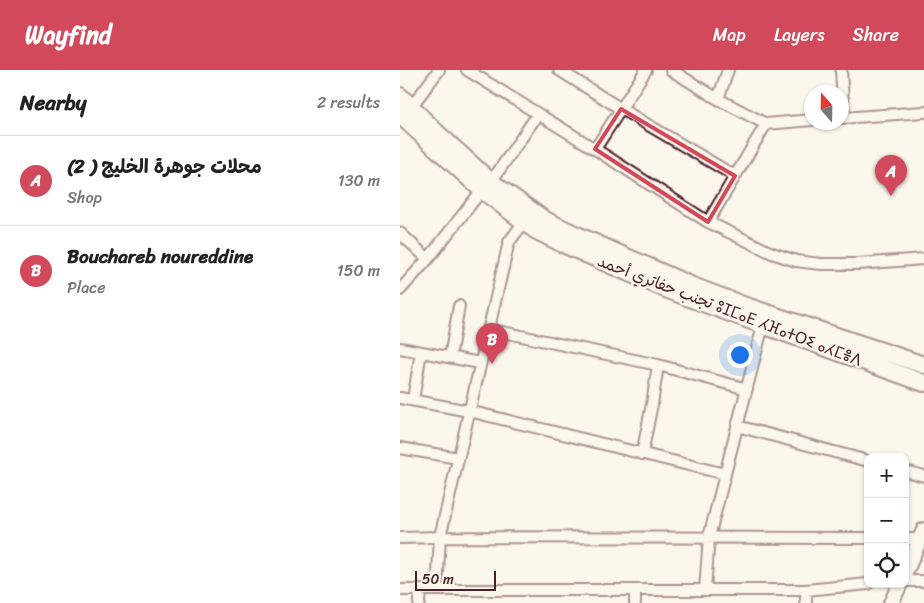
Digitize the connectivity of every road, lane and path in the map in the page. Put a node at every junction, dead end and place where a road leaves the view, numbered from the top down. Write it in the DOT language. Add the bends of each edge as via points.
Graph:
graph roads {
  1 [pos="439,70"];
  2 [pos="467,70"];
  3 [pos="559,70"];
  4 [pos="646,70"];
  5 [pos="671,70"];
  6 [pos="728,70"];
  7 [pos="841,70"];
  8 [pos="842,85"];
  9 [pos="718,99"];
  10 [pos="403,109"];
  11 [pos="621,109"];
  12 [pos="924,112"];
  13 [pos="538,114"];
  14 [pos="849,118"];
  15 [pos="804,121"];
  16 [pos="766,124"];
  17 [pos="595,149"];
  18 [pos="735,176"];
  19 [pos="486,186"];
  20 [pos="524,222"];
  21 [pos="708,222"];
  22 [pos="400,233"];
  23 [pos="428,260"];
  24 [pos="924,260"];
  25 [pos="400,290"];
  26 [pos="459,306"];
  27 [pos="763,325"];
  28 [pos="488,329"];
  29 [pos="400,348"];
  30 [pos="421,352"];
  31 [pos="450,357"];
  32 [pos="480,363"];
  33 [pos="658,365"];
  34 [pos="924,365"];
  35 [pos="924,383"];
  36 [pos="747,389"];
  37 [pos="400,398"];
  38 [pos="413,400"];
  39 [pos="469,411"];
  40 [pos="737,426"];
  41 [pos="400,448"];
  42 [pos="642,454"];
  43 [pos="458,458"];
  44 [pos="864,460"];
  45 [pos="909,472"];
  46 [pos="725,474"];
  47 [pos="924,476"];
  48 [pos="922,534"];
  49 [pos="400,538"];
  50 [pos="440,538"];
  51 [pos="709,538"];
  52 [pos="864,538"];
  53 [pos="909,538"];
  54 [pos="909,564"];
  55 [pos="909,581"];
  56 [pos="924,581"];
  57 [pos="864,584"];
  58 [pos="898,588"];
  59 [pos="400,590"];
  60 [pos="420,590"];
  61 [pos="437,590"];
  62 [pos="636,590"];
  63 [pos="705,590"];
  64 [pos="806,590"];
  65 [pos="419,603"];
  66 [pos="636,603"];
  67 [pos="806,603"];
  68 [pos="890,603"];
  1 -- 10 [label="street"];
  2 -- 13 [label="street"];
  3 -- 11 [label="street"];
  4 -- 11 [label="street"];
  5 -- 9 [label="street"];
  6 -- 9 [label="street"];
  7 -- 8 [label="street"];
  9 -- 16 [label="street"];
  10 -- 19 [label="main road, تجنب حفاتري أحمد ⵓⵊⵎⴰⴹ ⵃⴼⴰⵜⵔⵉ ⴰⵃⵎⴻⴷ"];
  11 -- 17 [label="street"];
  11 -- 18 [label="street"];
  12 -- 14 [label="street"];
  13 -- 17 [label="street"];
  13 -- 19 [label="street"];
  15 -- 16 [label="street"];
  16 -- 18 [label="street"];
  17 -- 21 [label="street"];
  18 -- 21 [label="street"];
  19 -- 20 [label="main road, تجنب حفاتري أحمد ⵓⵊⵎⴰⴹ ⵃⴼⴰⵜⵔⵉ ⴰⵃⵎⴻⴷ"];
  19 -- 23 [label="street"];
  19 -- 34 [label="main road, تجنب حفاتري أحمد ⵓⵊⵎⴰⴹ ⵃⴼⴰⵜⵔⵉ ⴰⵃⵎⴻⴷ" via="545,220 690,285"];
  20 -- 27 [label="main road, تجنب حفاتري أحمد ⵓⵊⵎⴰⴹ ⵃⴼⴰⵜⵔⵉ ⴰⵃⵎⴻⴷ" via="563,244 668,290"];
  20 -- 28 [label="street" via="509,242"];
  21 -- 24 [label="street" via="796,261 857,264"];
  22 -- 23 [label="street"];
  23 -- 25 [label="street"];
  26 -- 31 [label="street"];
  27 -- 35 [label="main road, تجنب حفاتري أحمد ⵓⵊⵎⴰⴹ ⵃⴼⴰⵜⵔⵉ ⴰⵃⵎⴻⴷ"];
  27 -- 36 [label="street"];
  28 -- 32 [label="street"];
  28 -- 33 [label="street"];
  29 -- 30 [label="street"];
  30 -- 31 [label="street"];
  30 -- 38 [label="street"];
  31 -- 32 [label="street"];
  32 -- 39 [label="street"];
  33 -- 36 [label="street"];
  33 -- 42 [label="street"];
  36 -- 40 [label="street"];
  37 -- 38 [label="street"];
  38 -- 39 [label="street"];
  39 -- 42 [label="street"];
  39 -- 43 [label="street"];
  40 -- 44 [label="street"];
  40 -- 46 [label="street"];
  41 -- 43 [label="street"];
  42 -- 46 [label="street"];
  43 -- 50 [label="street"];
  45 -- 47 [label="street"];
  46 -- 51 [label="street"];
  48 -- 53 [label="street"];
  48 -- 54 [label="main road"];
  49 -- 50 [label="street"];
  50 -- 51 [label="street"];
  50 -- 61 [label="street"];
  51 -- 52 [label="street"];
  51 -- 63 [label="street"];
  55 -- 56 [label="street"];
  57 -- 64 [label="street"];
  58 -- 68 [label="main road"];
  59 -- 60 [label="street"];
  60 -- 61 [label="street"];
  60 -- 65 [label="street"];
  61 -- 62 [label="street"];
  62 -- 63 [label="street"];
  62 -- 66 [label="street"];
  63 -- 64 [label="street"];
  64 -- 67 [label="street"];
}
